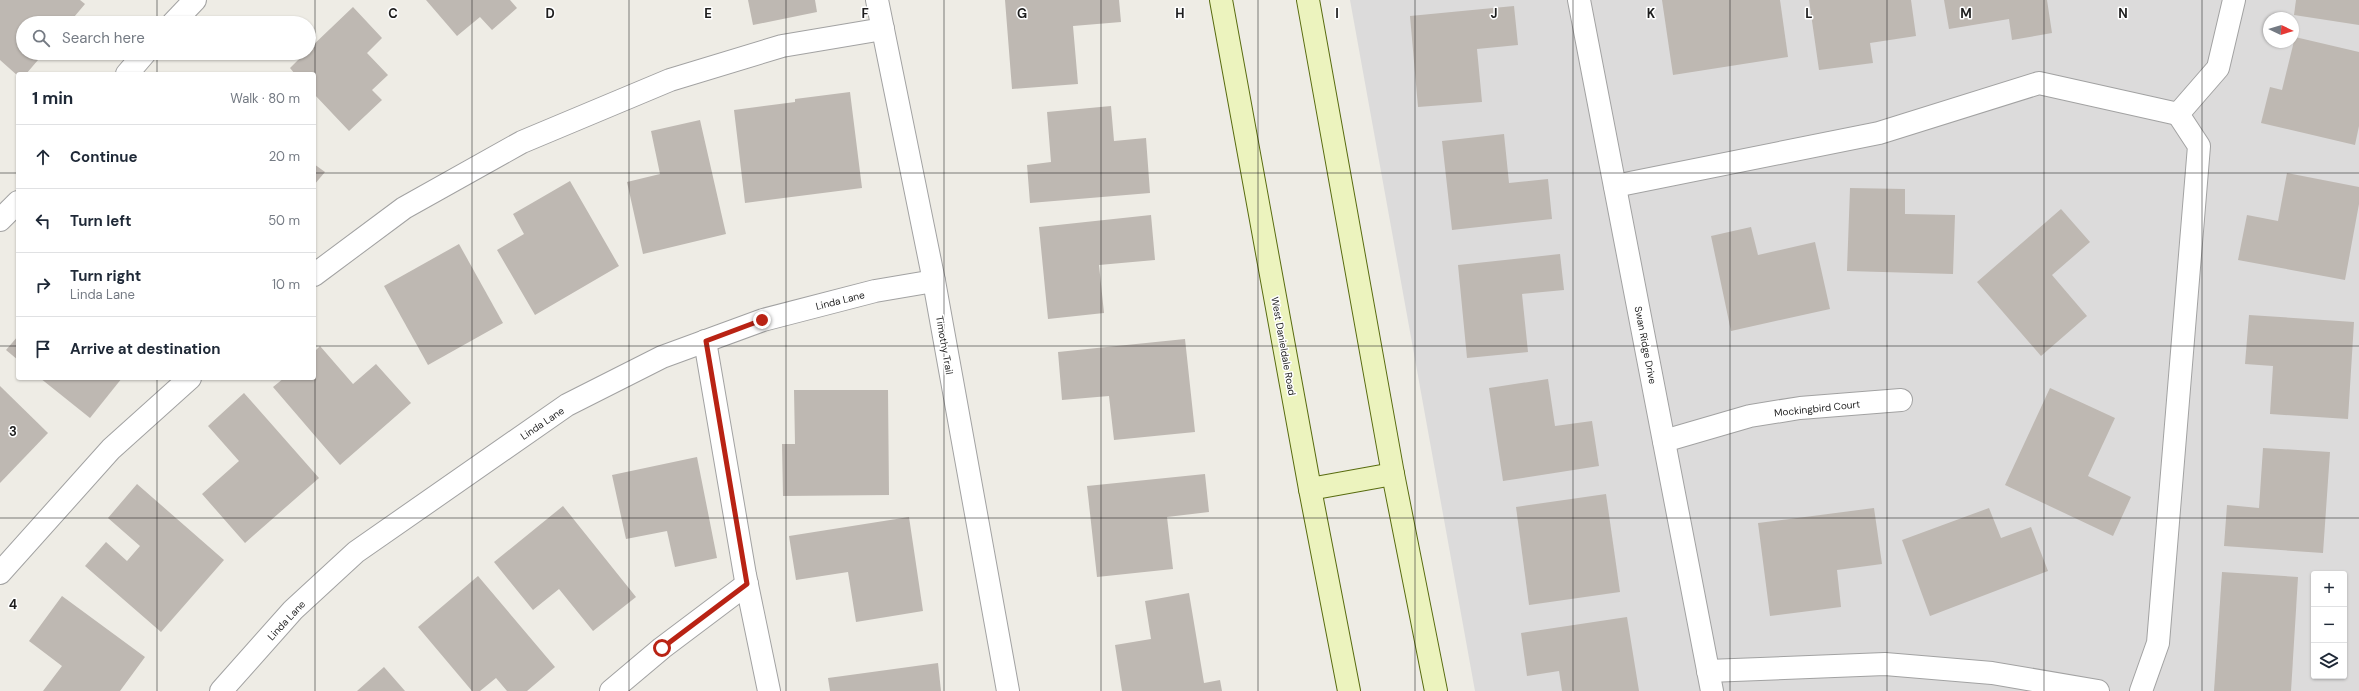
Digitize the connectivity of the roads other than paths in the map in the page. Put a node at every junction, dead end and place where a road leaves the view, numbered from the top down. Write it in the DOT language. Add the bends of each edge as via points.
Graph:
graph roads {
  1 [pos="195,0"];
  2 [pos="877,0"];
  3 [pos="1221,0"];
  4 [pos="1308,0"];
  5 [pos="1579,0"];
  6 [pos="2234,0"];
  7 [pos="180,16"];
  8 [pos="883,28"];
  9 [pos="139,60"];
  10 [pos="129,72"];
  11 [pos="2178,114"];
  12 [pos="1615,186"];
  13 [pos="16,204"];
  14 [pos="0,220"];
  15 [pos="316,273"];
  16 [pos="934,281"];
  17 [pos="706,341"];
  18 [pos="188,380"];
  19 [pos="1901,400"];
  20 [pos="1664,440"];
  21 [pos="1393,474"];
  22 [pos="1310,489"];
  23 [pos="0,573"];
  24 [pos="747,584"];
  25 [pos="1710,681"];
  26 [pos="221,691"];
  27 [pos="611,691"];
  28 [pos="768,691"];
  29 [pos="1008,691"];
  30 [pos="1349,691"];
  31 [pos="1436,691"];
  32 [pos="2098,691"];
  33 [pos="2142,691"];
  1 -- 7 [label="street"];
  2 -- 8 [label="street, Timothy Trail"];
  3 -- 22 [label="main road, West Danieldale Road"];
  4 -- 21 [label="main road"];
  5 -- 12 [label="street, Swan Ridge Drive"];
  6 -- 11 [label="street" via="2218,68"];
  8 -- 15 [label="street" via="782,46 670,80 522,142 404,208"];
  8 -- 16 [label="street, Timothy Trail"];
  9 -- 10 [label="street"];
  11 -- 12 [label="street" via="2039,83 1879,133"];
  11 -- 33 [label="street" via="2199,146 2158,643"];
  12 -- 20 [label="street, Swan Ridge Drive"];
  13 -- 14 [label="street"];
  16 -- 17 [label="street, Linda Lane" via="875,291 762,320"];
  16 -- 29 [label="street, Timothy Trail"];
  17 -- 24 [label="street"];
  17 -- 26 [label="street, Linda Lane" via="662,357 567,405 356,552 293,610"];
  18 -- 23 [label="street" via="111,448"];
  19 -- 20 [label="street, Mockingbird Court" via="1793,409 1750,416"];
  20 -- 25 [label="street, Swan Ridge Drive"];
  21 -- 22 [label="main road"];
  21 -- 31 [label="main road"];
  22 -- 30 [label="main road, West Danieldale Road"];
  24 -- 27 [label="street" via="662,648"];
  24 -- 28 [label="street"];
  25 -- 32 [label="street" via="1885,664 1992,672"];
}
